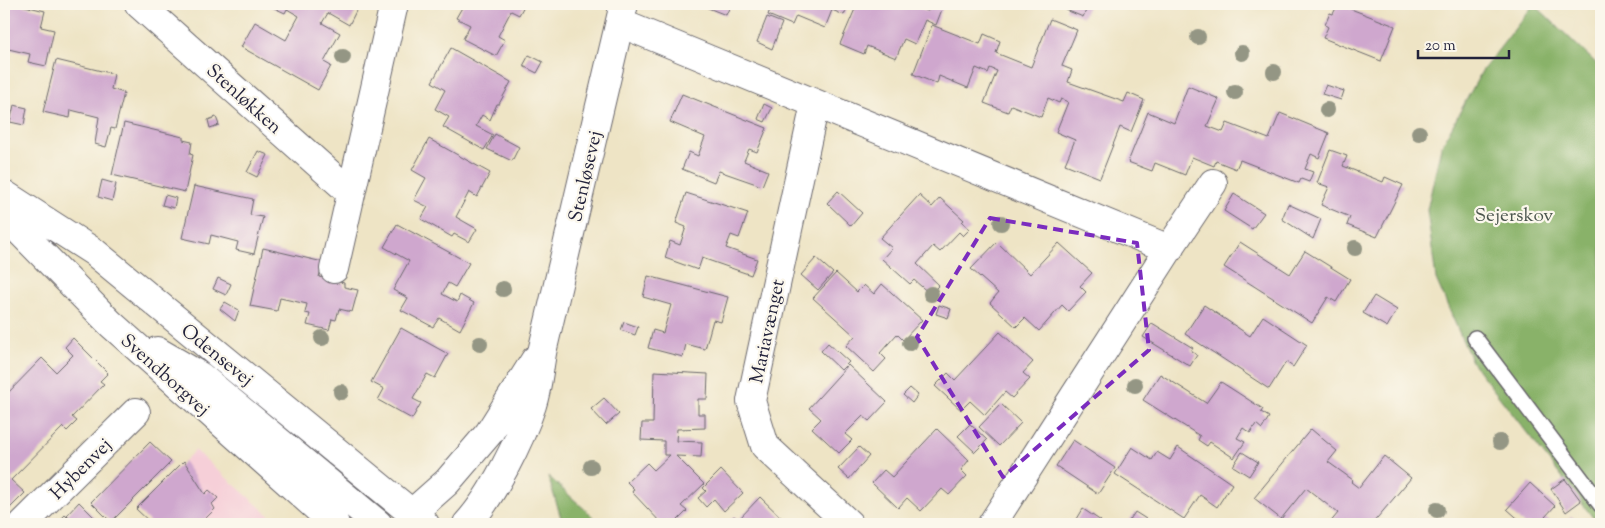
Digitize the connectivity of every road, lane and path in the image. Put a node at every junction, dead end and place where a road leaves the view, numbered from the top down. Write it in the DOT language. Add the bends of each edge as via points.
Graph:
graph roads {
  1 [pos="140,4"];
  2 [pos="394,4"];
  3 [pos="622,13"];
  4 [pos="815,104"];
  5 [pos="1213,182"];
  6 [pos="351,193"];
  7 [pos="4,194"];
  8 [pos="4,215"];
  9 [pos="1170,249"];
  10 [pos="334,269"];
  11 [pos="111,324"];
  12 [pos="1475,338"];
  13 [pos="543,348"];
  14 [pos="136,412"];
  15 [pos="1601,505"];
  16 [pos="413,521"];
  17 [pos="23,524"];
  18 [pos="335,524"];
  19 [pos="378,524"];
  20 [pos="467,524"];
  21 [pos="849,524"];
  22 [pos="992,524"];
  1 -- 6 [label="street, Stenløkken"];
  2 -- 6 [label="street"];
  3 -- 4 [label="street"];
  3 -- 13 [label="street, Stenløsevej"];
  4 -- 9 [label="street"];
  4 -- 21 [label="street, Mariavænget" via="751,401 765,446"];
  5 -- 9 [label="street"];
  6 -- 10 [label="street"];
  7 -- 16 [label="street, Odensevej" via="94,252"];
  8 -- 11 [label="street, Svendborgvej"];
  9 -- 22 [label="street"];
  11 -- 18 [label="street, Svendborgvej"];
  11 -- 19 [label="street" via="200,376"];
  12 -- 15 [label="lane"];
  13 -- 16 [label="street, Stenløsevej" via="489,432"];
  13 -- 20 [label="street, Stenløsevej" via="532,405 514,448 481,509"];
  14 -- 17 [label="street, Hybenvej"];
}
